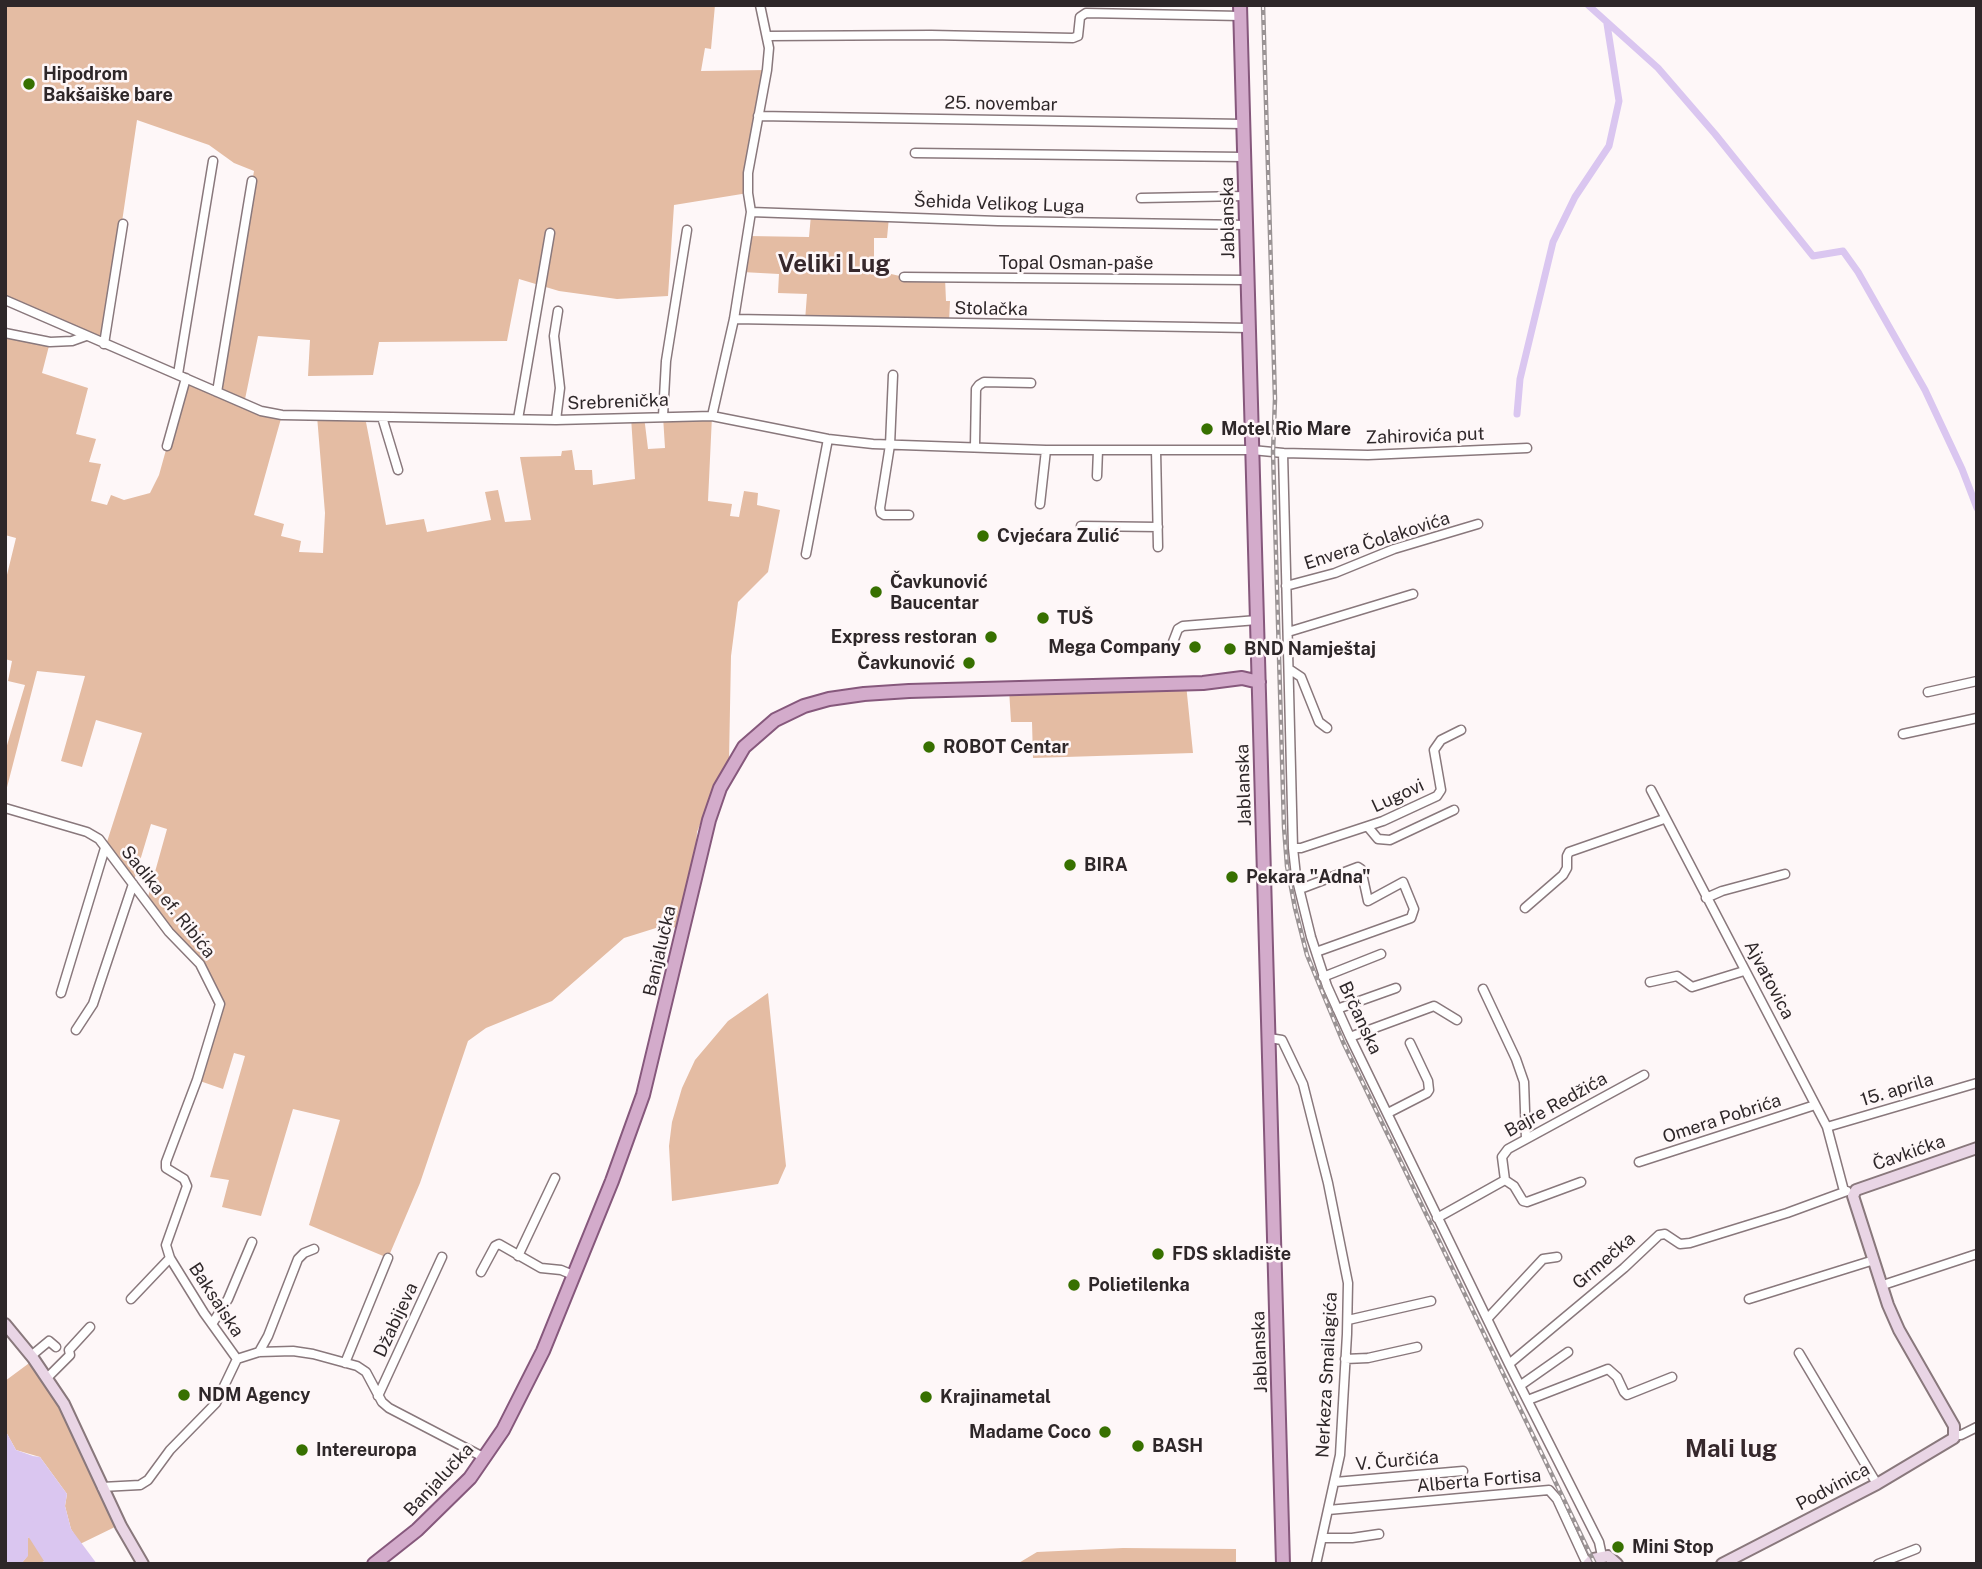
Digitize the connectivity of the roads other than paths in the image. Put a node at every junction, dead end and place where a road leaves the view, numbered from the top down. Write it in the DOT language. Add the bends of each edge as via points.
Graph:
graph roads {
  1 [pos="760,5"];
  2 [pos="1240,11"];
  3 [pos="767,36"];
  4 [pos="758,116"];
  5 [pos="1243,124"];
  6 [pos="915,153"];
  7 [pos="1244,157"];
  8 [pos="213,161"];
  9 [pos="252,181"];
  10 [pos="1245,196"];
  11 [pos="1141,198"];
  12 [pos="751,212"];
  13 [pos="123,224"];
  14 [pos="1246,225"];
  15 [pos="687,230"];
  16 [pos="550,233"];
  17 [pos="904,277"];
  18 [pos="1247,280"];
  19 [pos="5,300"];
  20 [pos="558,311"];
  21 [pos="734,319"];
  22 [pos="1248,328"];
  23 [pos="5,333"];
  24 [pos="86,336"];
  25 [pos="104,344"];
  26 [pos="893,374"];
  27 [pos="182,376"];
  28 [pos="1031,383"];
  29 [pos="217,392"];
  30 [pos="663,416"];
  31 [pos="712,416"];
  32 [pos="382,417"];
  33 [pos="519,419"];
  34 [pos="556,420"];
  35 [pos="828,439"];
  36 [pos="890,445"];
  37 [pos="167,446"];
  38 [pos="975,446"];
  39 [pos="1527,448"];
  40 [pos="1046,450"];
  41 [pos="1098,450"];
  42 [pos="1156,450"];
  43 [pos="1252,450"];
  44 [pos="1283,453"];
  45 [pos="398,470"];
  46 [pos="1097,475"];
  47 [pos="1040,504"];
  48 [pos="909,515"];
  49 [pos="1478,524"];
  50 [pos="1081,526"];
  51 [pos="1158,527"];
  52 [pos="1158,547"];
  53 [pos="806,554"];
  54 [pos="1286,586"];
  55 [pos="1413,594"];
  56 [pos="1257,620"];
  57 [pos="1288,632"];
  58 [pos="1173,642"];
  59 [pos="1258,646"];
  60 [pos="1289,669"];
  61 [pos="1235,679"];
  62 [pos="1977,681"];
  63 [pos="1203,683"];
  64 [pos="1259,684"];
  65 [pos="1928,692"];
  66 [pos="1977,718"];
  67 [pos="1327,728"];
  68 [pos="1461,730"];
  69 [pos="1903,734"];
  70 [pos="1651,790"];
  71 [pos="5,808"];
  72 [pos="1454,810"];
  73 [pos="1664,819"];
  74 [pos="1368,827"];
  75 [pos="105,848"];
  76 [pos="1293,848"];
  77 [pos="1785,874"];
  78 [pos="133,884"];
  79 [pos="1300,889"];
  80 [pos="1706,898"];
  81 [pos="1525,908"];
  82 [pos="1316,952"];
  83 [pos="1381,954"];
  84 [pos="1744,971"];
  85 [pos="1324,976"];
  86 [pos="1650,982"];
  87 [pos="1396,988"];
  88 [pos="1483,989"];
  89 [pos="61,993"];
  90 [pos="1337,1009"];
  91 [pos="1457,1020"];
  92 [pos="76,1030"];
  93 [pos="1350,1037"];
  94 [pos="1269,1038"];
  95 [pos="1410,1043"];
  96 [pos="1644,1075"];
  97 [pos="197,1080"];
  98 [pos="1977,1083"];
  99 [pos="1815,1105"];
  100 [pos="1388,1113"];
  101 [pos="1826,1127"];
  102 [pos="1526,1139"];
  103 [pos="1977,1147"];
  104 [pos="1639,1162"];
  105 [pos="555,1178"];
  106 [pos="1505,1180"];
  107 [pos="1581,1182"];
  108 [pos="1849,1192"];
  109 [pos="1437,1218"];
  110 [pos="252,1242"];
  111 [pos="314,1250"];
  112 [pos="1977,1254"];
  113 [pos="518,1256"];
  114 [pos="442,1257"];
  115 [pos="1557,1257"];
  116 [pos="170,1258"];
  117 [pos="388,1258"];
  118 [pos="1874,1260"];
  119 [pos="481,1272"];
  120 [pos="573,1275"];
  121 [pos="1883,1284"];
  122 [pos="131,1299"];
  123 [pos="1749,1299"];
  124 [pos="1431,1301"];
  125 [pos="1488,1318"];
  126 [pos="1348,1320"];
  127 [pos="5,1324"];
  128 [pos="212,1324"];
  129 [pos="90,1327"];
  130 [pos="56,1347"];
  131 [pos="1417,1348"];
  132 [pos="260,1352"];
  133 [pos="1568,1352"];
  134 [pos="1799,1353"];
  135 [pos="31,1356"];
  136 [pos="237,1359"];
  137 [pos="1345,1359"];
  138 [pos="345,1363"];
  139 [pos="1509,1364"];
  140 [pos="1672,1377"];
  141 [pos="47,1378"];
  142 [pos="1521,1385"];
  143 [pos="378,1396"];
  144 [pos="1528,1400"];
  145 [pos="1977,1427"];
  146 [pos="1956,1435"];
  147 [pos="485,1458"];
  148 [pos="1463,1471"];
  149 [pos="1335,1482"];
  150 [pos="1877,1484"];
  151 [pos="102,1487"];
  152 [pos="1328,1510"];
  153 [pos="1379,1534"];
  154 [pos="1322,1538"];
  155 [pos="1916,1549"];
  156 [pos="1602,1556"];
  157 [pos="143,1564"];
  158 [pos="374,1564"];
  159 [pos="1283,1564"];
  160 [pos="1316,1564"];
  161 [pos="1588,1564"];
  162 [pos="1617,1564"];
  163 [pos="1721,1564"];
  164 [pos="1878,1564"];
  1 -- 3 [label="street"];
  2 -- 3 [label="street" via="1086,13 1080,17 1078,36 1073,38"];
  2 -- 5 [label="main road, Jablanska"];
  3 -- 4 [label="street" via="767,70"];
  4 -- 5 [label="street, 25. novembar"];
  4 -- 12 [label="street" via="748,173"];
  5 -- 7 [label="main road, Jablanska"];
  6 -- 7 [label="street"];
  7 -- 10 [label="main road, Jablanska"];
  8 -- 27 [label="street"];
  9 -- 29 [label="street"];
  10 -- 11 [label="street"];
  10 -- 14 [label="main road, Jablanska"];
  12 -- 14 [label="street, Šehida Velikog Luga"];
  12 -- 21 [label="street"];
  13 -- 25 [label="street"];
  14 -- 18 [label="main road, Jablanska"];
  15 -- 30 [label="street" via="666,361"];
  16 -- 33 [label="street"];
  17 -- 18 [label="street, Topal Osman-paše"];
  18 -- 22 [label="main road, Jablanska"];
  19 -- 24 [label="street, Srebrenička"];
  20 -- 34 [label="street" via="554,335 560,388"];
  21 -- 22 [label="street, Stolačka"];
  21 -- 31 [label="street"];
  22 -- 43 [label="main road, Jablanska"];
  23 -- 24 [label="street" via="50,342"];
  24 -- 25 [label="street, Srebrenička"];
  25 -- 27 [label="street, Srebrenička"];
  26 -- 36 [label="street"];
  27 -- 29 [label="street, Srebrenička"];
  27 -- 37 [label="street"];
  28 -- 38 [label="street" via="979,385"];
  29 -- 32 [label="street, Srebrenička" via="282,415"];
  30 -- 31 [label="street, Srebrenička"];
  30 -- 34 [label="street, Srebrenička"];
  31 -- 35 [label="street, Srebrenička"];
  32 -- 33 [label="street, Srebrenička"];
  32 -- 45 [label="street"];
  33 -- 34 [label="street, Srebrenička"];
  35 -- 36 [label="street, Srebrenička"];
  35 -- 53 [label="street"];
  36 -- 38 [label="street, Srebrenička"];
  36 -- 48 [label="street" via="880,511"];
  38 -- 40 [label="street, Srebrenička"];
  39 -- 44 [label="street, Zahirovića put" via="1368,455"];
  40 -- 41 [label="street, Srebrenička"];
  40 -- 47 [label="street"];
  41 -- 42 [label="street, Srebrenička"];
  41 -- 46 [label="street"];
  42 -- 43 [label="street, Srebrenička"];
  42 -- 51 [label="street"];
  43 -- 44 [label="street, Srebrenička"];
  43 -- 56 [label="main road, Jablanska"];
  44 -- 54 [label="street, Brčanska"];
  49 -- 54 [label="street, Envera Čolakovića"];
  50 -- 51 [label="street"];
  51 -- 52 [label="street"];
  54 -- 57 [label="street, Brčanska"];
  55 -- 57 [label="street"];
  56 -- 58 [label="street" via="1183,626"];
  56 -- 59 [label="main road, Jablanska"];
  57 -- 60 [label="street, Brčanska"];
  59 -- 61 [label="main road"];
  59 -- 64 [label="main road, Jablanska"];
  60 -- 67 [label="street" via="1301,677 1320,722"];
  60 -- 76 [label="street, Brčanska"];
  61 -- 63 [label="main road"];
  61 -- 64 [label="main road" via="1249,678"];
  62 -- 65 [label="street"];
  63 -- 64 [label="main road"];
  63 -- 120 [label="main road, Banjalučka" via="864,694 804,706 775,720 744,747 720,788 709,820 643,1095"];
  64 -- 94 [label="main road, Jablanska"];
  66 -- 69 [label="street"];
  68 -- 74 [label="street, Lugovi" via="1441,740 1434,750 1440,793"];
  70 -- 73 [label="street, Ajvatovica"];
  71 -- 75 [label="street, Sadika ef. Ribića" via="94,835"];
  72 -- 74 [label="street" via="1390,840 1378,839"];
  73 -- 80 [label="street, Ajvatovica"];
  73 -- 81 [label="street" via="1569,852 1563,875"];
  74 -- 76 [label="street, Lugovi"];
  75 -- 78 [label="street, Sadika ef. Ribića"];
  75 -- 89 [label="street"];
  76 -- 79 [label="street, Brčanska"];
  77 -- 80 [label="street"];
  78 -- 92 [label="street" via="93,1004"];
  78 -- 97 [label="street, Sadika ef. Ribića" via="200,964 219,1002"];
  79 -- 82 [label="street, Brčanska"];
  79 -- 82 [label="street" via="1358,867 1368,901 1403,882 1413,909 1411,918"];
  80 -- 84 [label="street, Ajvatovica"];
  82 -- 85 [label="street, Brčanska"];
  83 -- 85 [label="street"];
  84 -- 86 [label="street" via="1692,987 1677,976"];
  84 -- 99 [label="street, Ajvatovica"];
  85 -- 90 [label="street, Brčanska"];
  87 -- 90 [label="street"];
  88 -- 102 [label="street" via="1524,1082"];
  90 -- 93 [label="street, Brčanska"];
  91 -- 93 [label="street" via="1434,1006"];
  93 -- 100 [label="street, Brčanska"];
  94 -- 126 [label="street, Nerkeza Smailagića" via="1282,1040 1303,1084 1348,1283"];
  94 -- 159 [label="main road, Jablanska"];
  95 -- 100 [label="street" via="1429,1090"];
  96 -- 102 [label="street, Bajre Redžića"];
  97 -- 116 [label="street, Baksaiska" via="165,1165 184,1178 187,1186 166,1245"];
  98 -- 101 [label="street, 15. aprila"];
  99 -- 101 [label="street, Ajvatovica"];
  99 -- 104 [label="street, Omera Pobrića"];
  100 -- 109 [label="street, Brčanska"];
  101 -- 108 [label="street, Ajvatovica"];
  102 -- 106 [label="street, Bajre Redžića" via="1504,1153"];
  103 -- 108 [label="street, Čavkićka"];
  105 -- 113 [label="street"];
  106 -- 107 [label="street" via="1527,1202"];
  106 -- 109 [label="street"];
  108 -- 118 [label="street, Ajvatovica"];
  108 -- 139 [label="street, Grmečka" via="1690,1243 1659,1235"];
  109 -- 125 [label="street, Brčanska"];
  110 -- 128 [label="street"];
  111 -- 132 [label="street" via="298,1259"];
  112 -- 121 [label="street"];
  113 -- 119 [label="street" via="497,1244"];
  113 -- 120 [label="street" via="541,1268"];
  114 -- 143 [label="street, Džabijeva"];
  115 -- 125 [label="street" via="1543,1259"];
  116 -- 122 [label="street"];
  116 -- 128 [label="street, Baksaiska"];
  117 -- 138 [label="street"];
  118 -- 121 [label="street, Ajvatovica"];
  118 -- 123 [label="street"];
  120 -- 147 [label="main road, Banjalučka" via="520,1400"];
  121 -- 146 [label="street, Ajvatovica" via="1899,1330"];
  124 -- 126 [label="street"];
  125 -- 139 [label="street, Brčanska"];
  126 -- 137 [label="street, Nerkeza Smailagića"];
  127 -- 135 [label="street"];
  128 -- 136 [label="street, Baksaiska"];
  129 -- 141 [label="street"];
  130 -- 135 [label="street" via="49,1341"];
  131 -- 137 [label="street"];
  132 -- 136 [label="street"];
  132 -- 138 [label="street" via="292,1351"];
  133 -- 142 [label="street"];
  134 -- 150 [label="street"];
  135 -- 141 [label="street"];
  136 -- 151 [label="street, Baksaiska" via="216,1403 144,1483"];
  137 -- 149 [label="street, Nerkeza Smailagića"];
  138 -- 143 [label="street" via="363,1368"];
  139 -- 142 [label="street, Brčanska"];
  140 -- 144 [label="street" via="1627,1395 1608,1369"];
  141 -- 151 [label="street"];
  142 -- 144 [label="street, Brčanska"];
  143 -- 147 [label="street" via="398,1415"];
  144 -- 156 [label="street, Brčanska"];
  145 -- 146 [label="street"];
  146 -- 150 [label="street, Podvinica"];
  147 -- 158 [label="main road, Banjalučka" via="442,1507"];
  148 -- 149 [label="street, V. Čurčića"];
  149 -- 152 [label="street, Nerkeza Smailagića"];
  150 -- 163 [label="street, Podvinica"];
  151 -- 157 [label="street"];
  152 -- 154 [label="street, Nerkeza Smailagića"];
  152 -- 161 [label="street, Alberta Fortisa" via="1549,1490"];
  153 -- 154 [label="street"];
  154 -- 160 [label="street, Nerkeza Smailagića"];
  155 -- 164 [label="street"];
  156 -- 161 [label="street"];
  156 -- 162 [label="street"];
}
